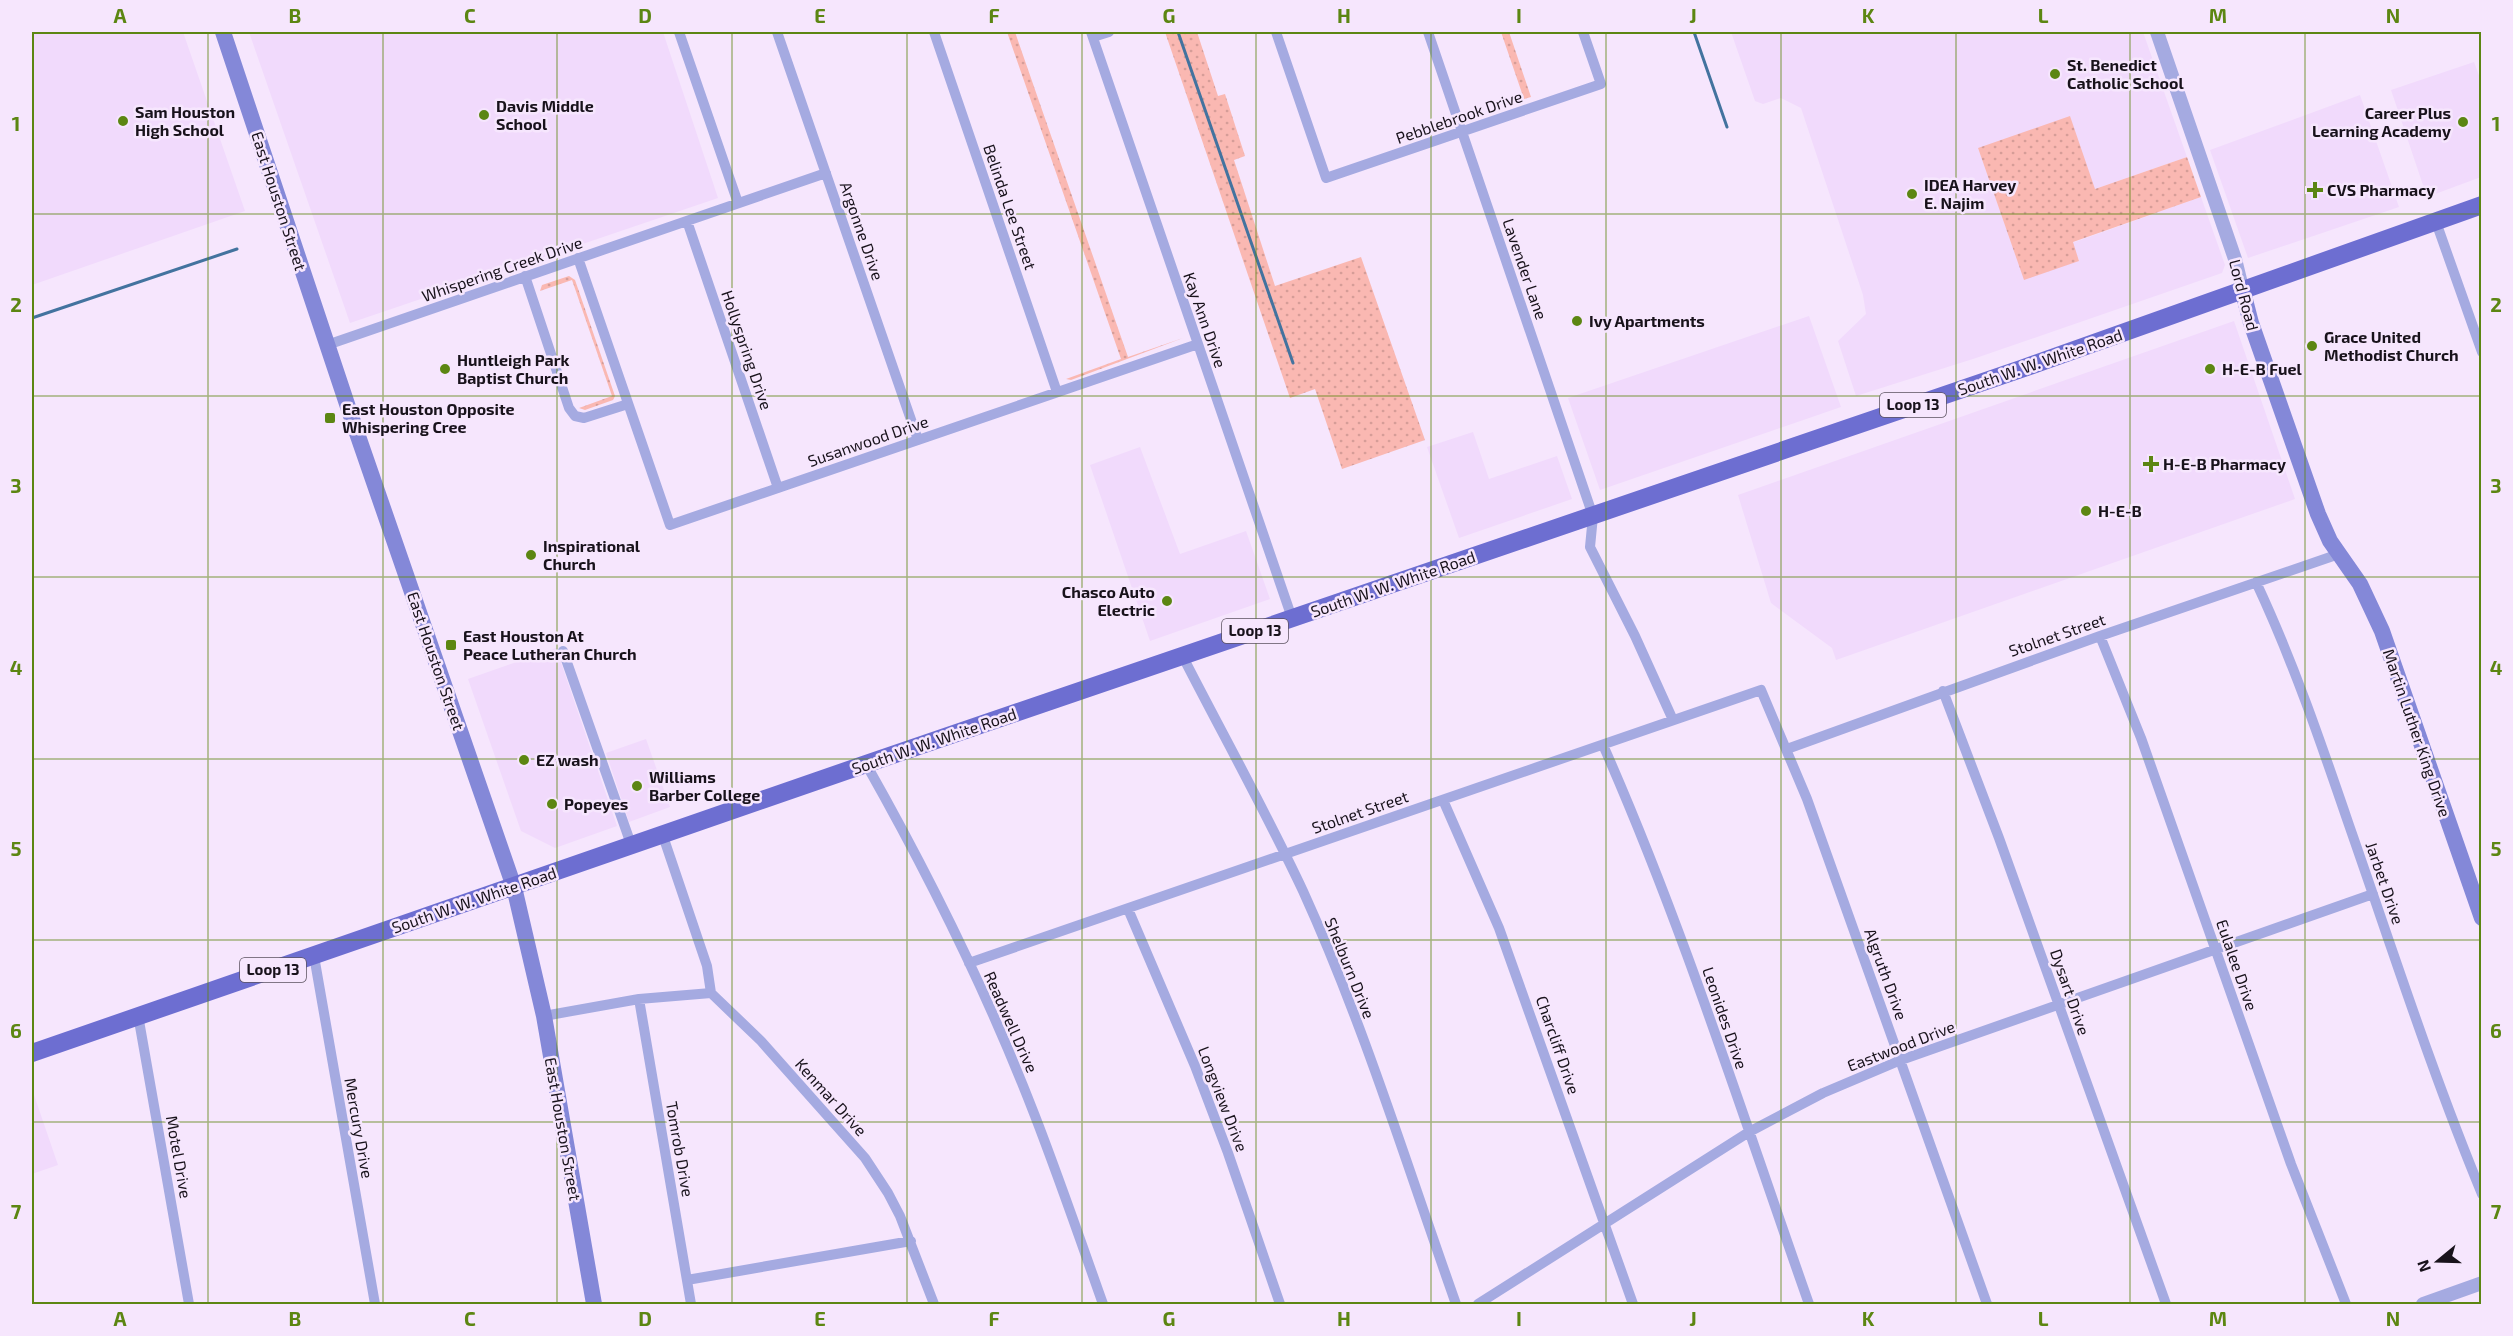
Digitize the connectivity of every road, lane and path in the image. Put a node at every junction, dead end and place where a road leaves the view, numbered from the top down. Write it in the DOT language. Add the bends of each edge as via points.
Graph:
graph roads {
  1 [pos="223,32"];
  2 [pos="679,32"];
  3 [pos="777,32"];
  4 [pos="934,32"];
  5 [pos="1109,32"];
  6 [pos="1276,32"];
  7 [pos="1428,32"];
  8 [pos="1583,32"];
  9 [pos="2157,32"];
  10 [pos="1092,34"];
  11 [pos="1462,131"];
  12 [pos="826,173"];
  13 [pos="738,203"];
  14 [pos="2481,205"];
  15 [pos="687,221"];
  16 [pos="2436,222"];
  17 [pos="578,258"];
  18 [pos="525,276"];
  19 [pos="2243,292"];
  20 [pos="1198,344"];
  21 [pos="327,345"];
  22 [pos="2481,352"];
  23 [pos="1057,392"];
  24 [pos="628,404"];
  25 [pos="918,440"];
  26 [pos="778,488"];
  27 [pos="1593,516"];
  28 [pos="2339,554"];
  29 [pos="2256,582"];
  30 [pos="1292,618"];
  31 [pos="2100,636"];
  32 [pos="563,651"];
  33 [pos="1183,657"];
  34 [pos="1761,690"];
  35 [pos="1943,691"];
  36 [pos="1673,720"];
  37 [pos="1603,745"];
  38 [pos="1787,749"];
  39 [pos="866,764"];
  40 [pos="1443,800"];
  41 [pos="663,836"];
  42 [pos="632,847"];
  43 [pos="1284,854"];
  44 [pos="514,887"];
  45 [pos="2373,894"];
  46 [pos="1128,909"];
  47 [pos="2481,918"];
  48 [pos="2216,950"];
  49 [pos="314,956"];
  50 [pos="969,963"];
  51 [pos="711,993"];
  52 [pos="639,999"];
  53 [pos="2059,1005"];
  54 [pos="138,1015"];
  55 [pos="543,1016"];
  56 [pos="32,1053"];
  57 [pos="1901,1060"];
  58 [pos="1749,1132"];
  59 [pos="2481,1194"];
  60 [pos="1604,1222"];
  61 [pos="911,1241"];
  62 [pos="687,1280"];
  63 [pos="2481,1283"];
  64 [pos="189,1305"];
  65 [pos="375,1305"];
  66 [pos="594,1305"];
  67 [pos="691,1305"];
  68 [pos="934,1305"];
  69 [pos="1103,1305"];
  70 [pos="1280,1305"];
  71 [pos="1456,1305"];
  72 [pos="1478,1305"];
  73 [pos="1633,1305"];
  74 [pos="1809,1305"];
  75 [pos="1987,1305"];
  76 [pos="2166,1305"];
  77 [pos="2346,1305"];
  78 [pos="2423,1305"];
  1 -- 21 [label="main road, East Houston Street"];
  2 -- 13 [label="street"];
  3 -- 12 [label="street, Argonne Drive"];
  4 -- 23 [label="street, Belinda Lee Street"];
  5 -- 10 [label="street"];
  6 -- 11 [label="street, Pebblebrook Drive" via="1326,178"];
  7 -- 11 [label="street, Lavender Lane"];
  8 -- 11 [label="street, Pebblebrook Drive" via="1601,84"];
  9 -- 19 [label="street, Lord Road"];
  10 -- 20 [label="street, Kay Ann Drive"];
  11 -- 27 [label="street, Lavender Lane"];
  12 -- 13 [label="street"];
  12 -- 25 [label="street, Argonne Drive"];
  13 -- 15 [label="street, Whispering Creek Drive"];
  14 -- 16 [label="main road, South W. W. White Road / Loop 13"];
  15 -- 17 [label="street, Whispering Creek Drive"];
  15 -- 26 [label="street, Hollyspring Drive"];
  16 -- 19 [label="main road, South W. W. White Road / Loop 13"];
  16 -- 22 [label="street"];
  17 -- 18 [label="street, Whispering Creek Drive"];
  17 -- 24 [label="street, Susanwood Drive"];
  18 -- 21 [label="street, Whispering Creek Drive"];
  18 -- 24 [label="street" via="575,416 584,418"];
  19 -- 27 [label="main road, South W. W. White Road / Loop 13"];
  19 -- 28 [label="main road, Lord Road" via="2323,528"];
  20 -- 23 [label="street, Susanwood Drive"];
  20 -- 30 [label="street, Kay Ann Drive"];
  21 -- 44 [label="main road, East Houston Street"];
  23 -- 25 [label="street, Susanwood Drive"];
  24 -- 26 [label="street, Susanwood Drive" via="670,525"];
  25 -- 26 [label="street, Susanwood Drive"];
  27 -- 30 [label="main road, South W. W. White Road / Loop 13"];
  27 -- 36 [label="street" via="1590,547"];
  28 -- 29 [label="street, Stolnet Street"];
  28 -- 47 [label="main road, Martin Luther King Drive" via="2360,584 2382,631"];
  29 -- 31 [label="street, Stolnet Street"];
  29 -- 45 [label="street, Jarbet Drive" via="2319,738"];
  30 -- 33 [label="main road, South W. W. White Road / Loop 13"];
  31 -- 35 [label="street, Stolnet Street"];
  31 -- 48 [label="street, Eulalee Drive" via="2141,738"];
  32 -- 42 [label="street"];
  33 -- 39 [label="main road, South W. W. White Road / Loop 13"];
  33 -- 43 [label="street, Shelburn Drive"];
  34 -- 36 [label="street, Stolnet Street"];
  34 -- 38 [label="street, Algruth Drive"];
  35 -- 38 [label="street, Stolnet Street"];
  35 -- 53 [label="street, Dysart Drive"];
  36 -- 37 [label="street, Stolnet Street"];
  37 -- 40 [label="street, Stolnet Street"];
  37 -- 58 [label="street, Leonides Drive" via="1650,855"];
  38 -- 57 [label="street, Algruth Drive"];
  39 -- 41 [label="main road, South W. W. White Road / Loop 13"];
  39 -- 50 [label="street, Readwell Drive" via="915,850"];
  40 -- 43 [label="street, Stolnet Street"];
  40 -- 60 [label="street, Charcliff Drive" via="1499,928"];
  41 -- 42 [label="main road, South W. W. White Road / Loop 13"];
  41 -- 51 [label="street" via="707,966"];
  42 -- 44 [label="main road, South W. W. White Road / Loop 13"];
  43 -- 46 [label="street, Stolnet Street"];
  43 -- 71 [label="street, Shelburn Drive" via="1357,1023"];
  44 -- 49 [label="main road, South W. W. White Road / Loop 13"];
  44 -- 55 [label="main road, East Houston Street"];
  45 -- 48 [label="street, Eastwood Drive"];
  45 -- 59 [label="street, Jarbet Drive"];
  46 -- 50 [label="street, Stolnet Street"];
  46 -- 70 [label="street, Longview Drive" via="1199,1077"];
  48 -- 53 [label="street, Eastwood Drive"];
  48 -- 77 [label="street, Eulalee Drive" via="2291,1164"];
  49 -- 54 [label="main road, South W. W. White Road / Loop 13"];
  49 -- 65 [label="street, Mercury Drive"];
  50 -- 69 [label="street, Readwell Drive" via="1035,1116"];
  51 -- 52 [label="street"];
  51 -- 61 [label="street, Kenmar Drive" via="761,1041 865,1158 888,1193"];
  52 -- 55 [label="street"];
  52 -- 62 [label="street, Tomrob Drive"];
  53 -- 57 [label="street, Eastwood Drive"];
  53 -- 76 [label="street, Dysart Drive"];
  54 -- 56 [label="main road, South W. W. White Road / Loop 13"];
  54 -- 64 [label="street, Motel Drive"];
  55 -- 66 [label="main road, East Houston Street"];
  57 -- 58 [label="street, Eastwood Drive" via="1823,1093"];
  57 -- 75 [label="street, Algruth Drive"];
  58 -- 60 [label="street, Eastwood Drive"];
  58 -- 74 [label="street, Leonides Drive"];
  60 -- 72 [label="street, Eastwood Drive"];
  60 -- 73 [label="street, Charcliff Drive"];
  61 -- 62 [label="street"];
  61 -- 68 [label="street, Kenmar Drive"];
  62 -- 67 [label="street, Tomrob Drive"];
  63 -- 78 [label="street"];
}
